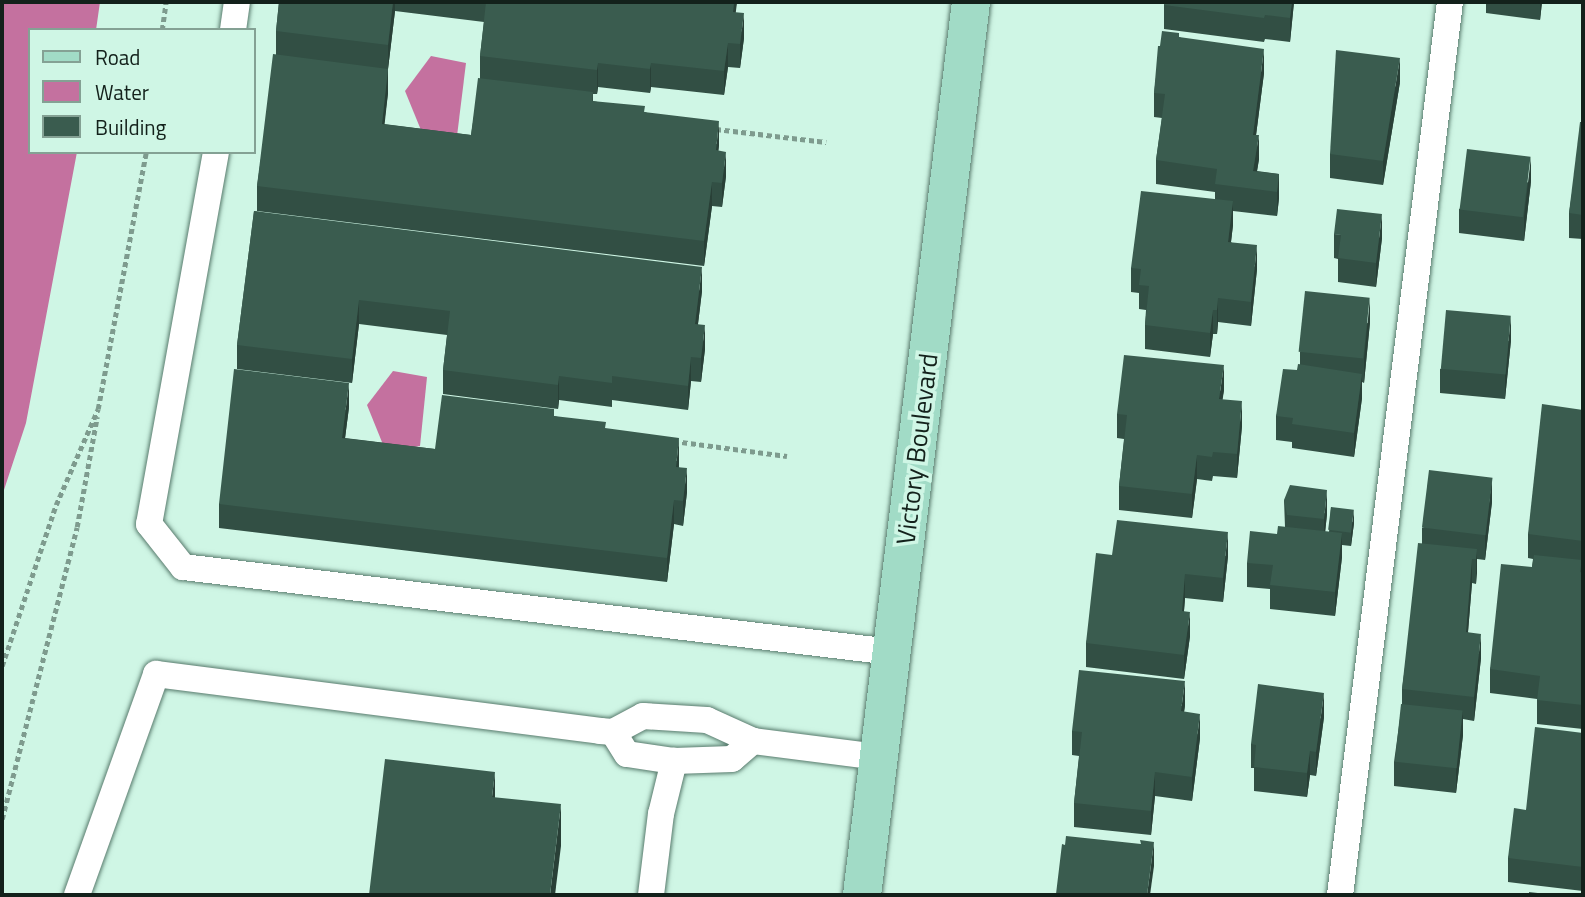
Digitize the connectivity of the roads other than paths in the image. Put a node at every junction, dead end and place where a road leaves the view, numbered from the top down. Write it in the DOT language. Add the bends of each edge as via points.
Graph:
graph roads {
  1 [pos="237,2"];
  2 [pos="971,2"];
  3 [pos="1450,2"];
  4 [pos="233,28"];
  5 [pos="216,154"];
  6 [pos="892,652"];
  7 [pos="613,732"];
  8 [pos="753,741"];
  9 [pos="878,757"];
  10 [pos="674,761"];
  11 [pos="77,895"];
  12 [pos="651,895"];
  13 [pos="862,895"];
  14 [pos="1340,895"];
  1 -- 4 [label="lane"];
  2 -- 6 [label="main road, Victory Boulevard"];
  3 -- 14 [label="lane"];
  5 -- 6 [label="lane" via="149,524 183,567"];
  6 -- 9 [label="main road, Victory Boulevard"];
  7 -- 8 [label="lane" via="643,716 706,720"];
  7 -- 10 [label="lane" via="627,754"];
  7 -- 11 [label="lane" via="156,674"];
  8 -- 9 [label="lane"];
  8 -- 10 [label="lane" via="732,759"];
  9 -- 13 [label="main road, Victory Boulevard"];
  10 -- 12 [label="lane" via="661,814"];
}
